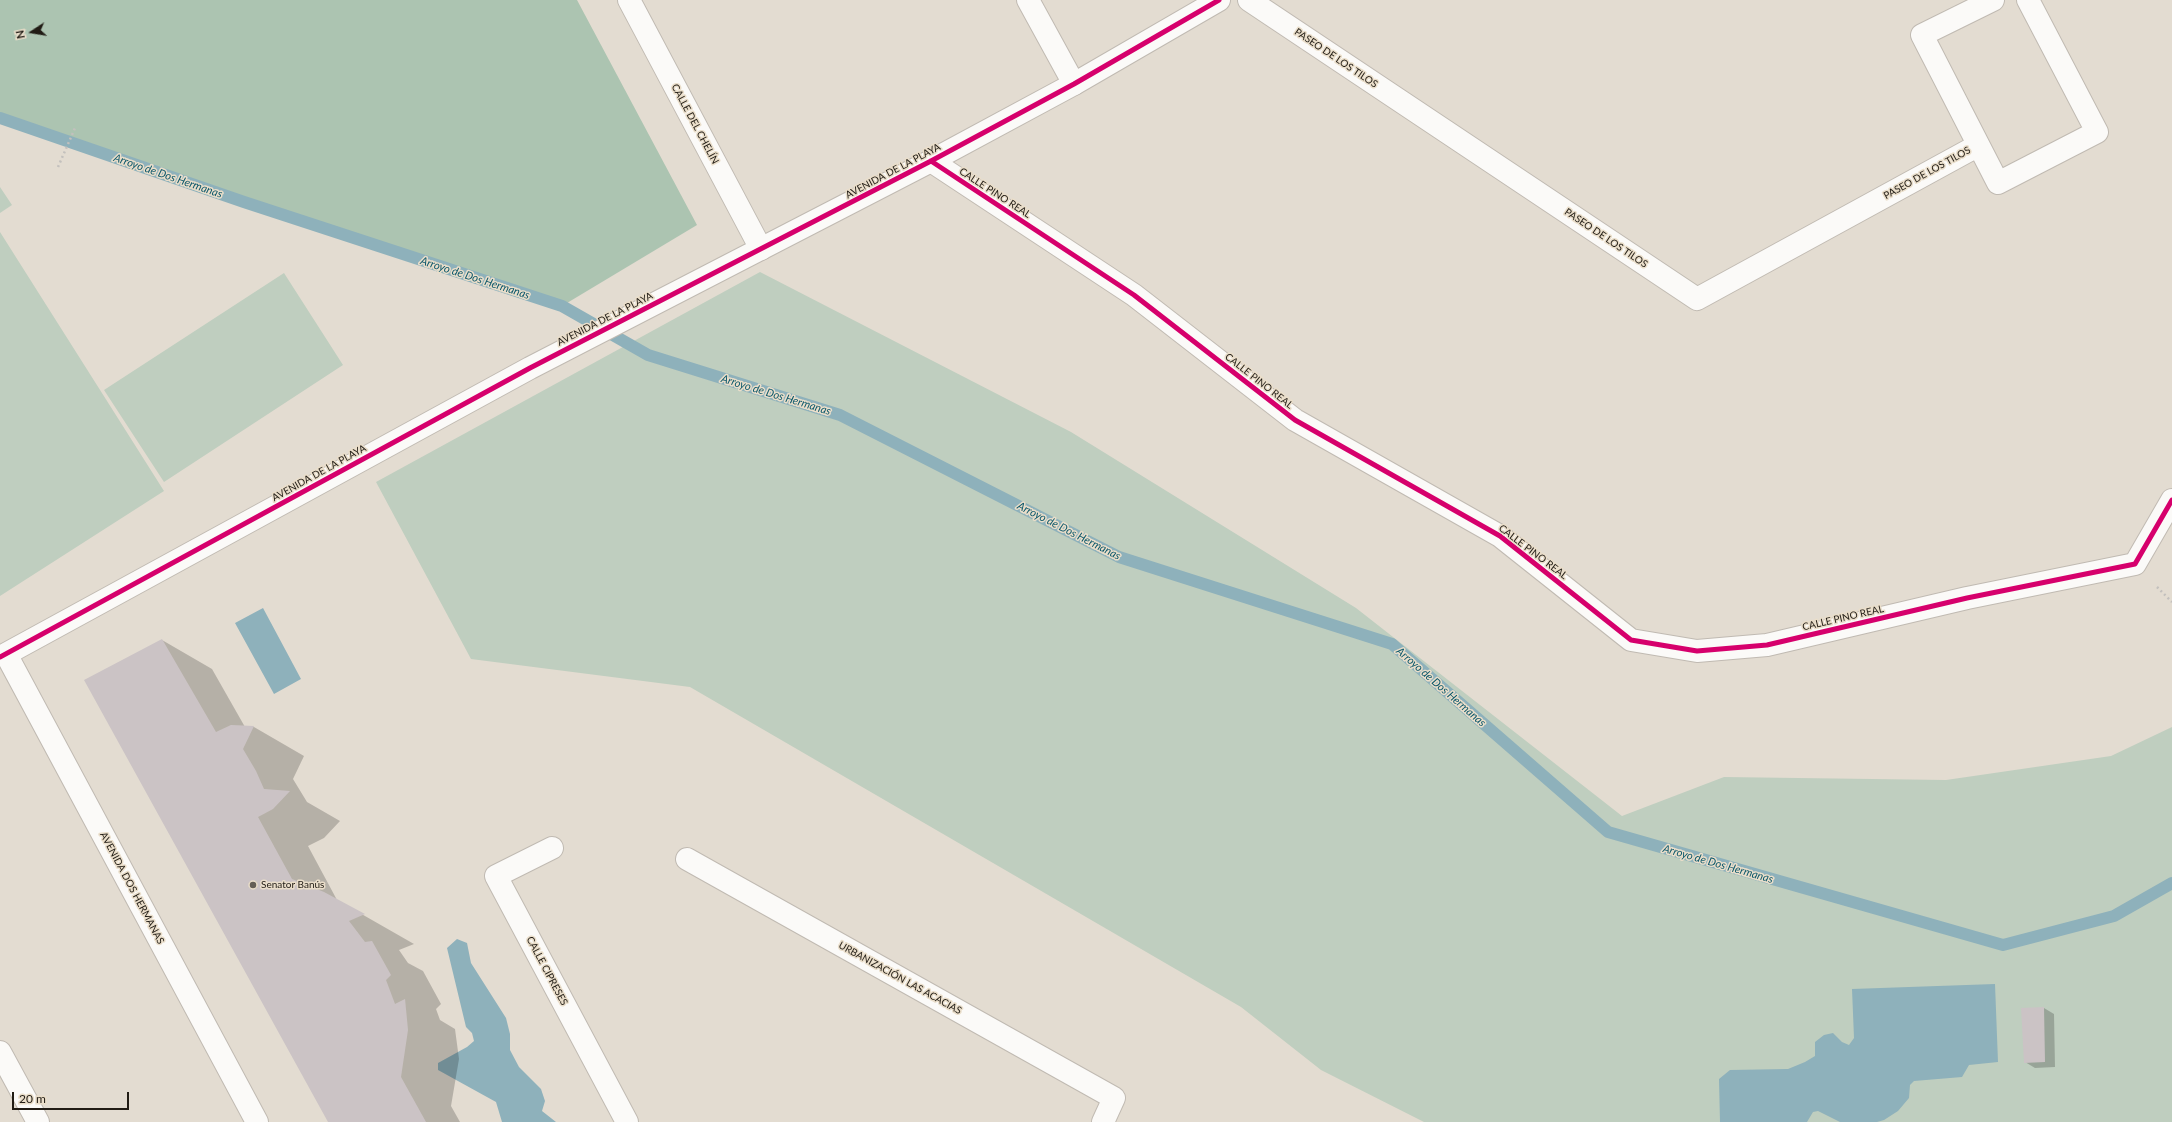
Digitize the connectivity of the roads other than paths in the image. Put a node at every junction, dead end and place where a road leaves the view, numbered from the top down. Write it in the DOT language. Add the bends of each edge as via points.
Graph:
graph roads {
  1 [pos="629,0"];
  2 [pos="1028,0"];
  3 [pos="1219,0"];
  4 [pos="1249,0"];
  5 [pos="1993,0"];
  6 [pos="2028,0"];
  7 [pos="1074,84"];
  8 [pos="1977,146"];
  9 [pos="931,161"];
  10 [pos="761,249"];
  11 [pos="2172,500"];
  12 [pos="3,655"];
  13 [pos="552,848"];
  14 [pos="687,859"];
  15 [pos="0,1052"];
  16 [pos="38,1122"];
  17 [pos="257,1122"];
  18 [pos="627,1122"];
  19 [pos="1103,1122"];
  1 -- 10 [label="main road, CALLE DEL CHELÍN"];
  2 -- 7 [label="main road"];
  3 -- 7 [label="main road, AVENIDA DE LA PLAYA"];
  4 -- 8 [label="main road, PASEO DE LOS TILOS" via="1696,299"];
  5 -- 8 [label="main road, PASEO DE LOS TILOS" via="1922,35"];
  6 -- 8 [label="main road, PASEO DE LOS TILOS" via="2097,132 1998,183"];
  7 -- 9 [label="main road, AVENIDA DE LA PLAYA"];
  9 -- 10 [label="main road, AVENIDA DE LA PLAYA"];
  9 -- 11 [label="main road, CALLE PINO REAL" via="1134,295 1295,420 1500,536 1631,640 1697,651 1767,645 1967,598 2135,564"];
  10 -- 12 [label="main road, AVENIDA DE LA PLAYA" via="530,368"];
  12 -- 17 [label="main road, AVENIDA DOS HERMANAS"];
  13 -- 18 [label="main road, CALLE CIPRESES" via="496,876"];
  14 -- 19 [label="main road, URBANIZACIÓN LAS ACACIAS" via="1114,1098"];
  15 -- 16 [label="main road"];
}
